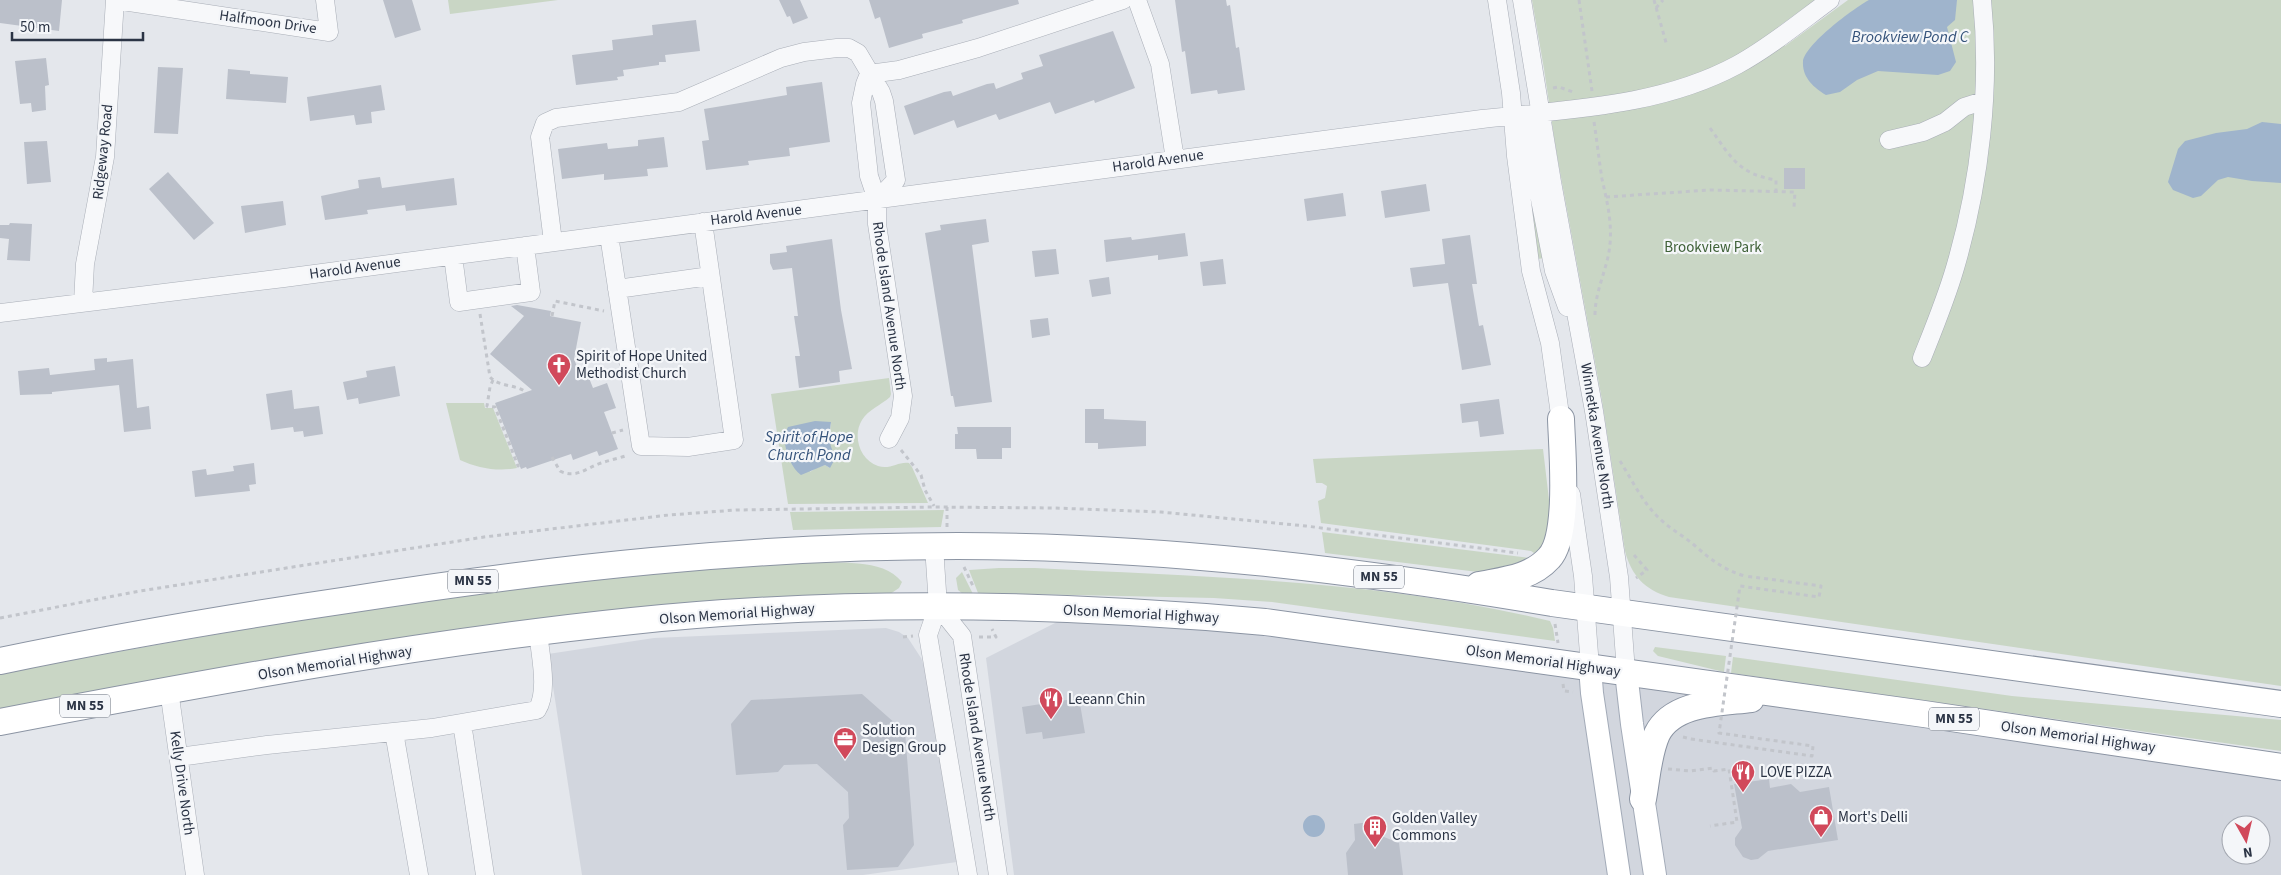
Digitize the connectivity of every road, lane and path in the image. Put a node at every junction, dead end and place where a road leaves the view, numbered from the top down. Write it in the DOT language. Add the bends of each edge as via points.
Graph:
graph roads {
  1 [pos="115,0"];
  2 [pos="325,0"];
  3 [pos="1123,0"];
  4 [pos="1137,0"];
  5 [pos="1497,0"];
  6 [pos="1522,0"];
  7 [pos="1579,0"];
  8 [pos="1654,0"];
  9 [pos="1663,0"];
  10 [pos="1830,0"];
  11 [pos="1984,0"];
  12 [pos="1655,8"];
  13 [pos="1667,46"];
  14 [pos="870,74"];
  15 [pos="1596,99"];
  16 [pos="1983,101"];
  17 [pos="1540,112"];
  18 [pos="1513,115"];
  19 [pos="1710,128"];
  20 [pos="1889,140"];
  21 [pos="1175,159"];
  22 [pos="1776,192"];
  23 [pos="1606,197"];
  24 [pos="877,200"];
  25 [pos="1794,206"];
  26 [pos="702,222"];
  27 [pos="609,235"];
  28 [pos="553,242"];
  29 [pos="525,246"];
  30 [pos="452,256"];
  31 [pos="710,276"];
  32 [pos="617,289"];
  33 [pos="478,299"];
  34 [pos="83,302"];
  35 [pos="0,313"];
  36 [pos="606,313"];
  37 [pos="552,316"];
  38 [pos="1596,323"];
  39 [pos="1580,334"];
  40 [pos="1922,358"];
  41 [pos="493,380"];
  42 [pos="526,392"];
  43 [pos="1561,419"];
  44 [pos="623,426"];
  45 [pos="624,431"];
  46 [pos="889,439"];
  47 [pos="627,448"];
  48 [pos="552,457"];
  49 [pos="1619,460"];
  50 [pos="519,465"];
  51 [pos="934,507"];
  52 [pos="934,546"];
  53 [pos="1462,588"];
  54 [pos="938,606"];
  55 [pos="1586,607"];
  56 [pos="1622,611"];
  57 [pos="538,632"];
  58 [pos="0,661"];
  59 [pos="1590,667"];
  60 [pos="1626,672"];
  61 [pos="169,690"];
  62 [pos="1784,695"];
  63 [pos="2281,704"];
  64 [pos="0,722"];
  65 [pos="462,723"];
  66 [pos="394,732"];
  67 [pos="1691,739"];
  68 [pos="179,758"];
  69 [pos="1663,766"];
  70 [pos="2281,767"];
  71 [pos="1643,799"];
  72 [pos="1609,809"];
  73 [pos="1710,826"];
  74 [pos="195,875"];
  75 [pos="419,875"];
  76 [pos="484,875"];
  77 [pos="968,875"];
  78 [pos="998,875"];
  79 [pos="1604,875"];
  80 [pos="1619,875"];
  81 [pos="1655,875"];
  1 -- 2 [label="street, Halfmoon Drive" via="330,32"];
  1 -- 34 [label="street, Ridgeway Road" via="105,157 85,264"];
  3 -- 14 [label="street" via="978,48 899,70"];
  4 -- 21 [label="street" via="1160,64"];
  5 -- 18 [label="street"];
  6 -- 17 [label="street, Winnetka Avenue North"];
  7 -- 15 [label="path" via="1592,93"];
  8 -- 12 [label="path"];
  9 -- 12 [label="path"];
  10 -- 15 [label="street, Harold Avenue" via="1772,43 1713,77 1623,102"];
  11 -- 16 [label="street"];
  12 -- 13 [label="path"];
  14 -- 24 [label="street, Rhode Island Avenue North" via="861,103 869,176"];
  14 -- 24 [label="street" via="884,101 896,180"];
  14 -- 28 [label="street" via="858,53 849,48 804,52 781,58 679,102 550,120 540,134"];
  15 -- 17 [label="street, Harold Avenue"];
  15 -- 23 [label="path"];
  16 -- 20 [label="street" via="1964,107 1946,122 1922,132"];
  16 -- 40 [label="street" via="1979,149 1965,226 1944,302"];
  17 -- 18 [label="street, Harold Avenue"];
  17 -- 39 [label="street, Winnetka Avenue North"];
  18 -- 21 [label="street, Harold Avenue"];
  18 -- 39 [label="street" via="1522,119 1526,128 1554,271"];
  18 -- 43 [label="street" via="1531,271 1550,343"];
  19 -- 22 [label="path" via="1736,164 1761,178 1776,180"];
  21 -- 24 [label="street, Harold Avenue"];
  22 -- 23 [label="path" via="1710,190"];
  22 -- 25 [label="path" via="1794,192"];
  23 -- 38 [label="path" via="1611,221 1610,246 1595,303"];
  24 -- 26 [label="street, Harold Avenue"];
  24 -- 46 [label="street, Rhode Island Avenue North" via="877,224 902,396 900,418"];
  26 -- 27 [label="street, Harold Avenue"];
  26 -- 31 [label="street"];
  27 -- 28 [label="street, Harold Avenue"];
  27 -- 32 [label="street"];
  28 -- 29 [label="street, Harold Avenue"];
  29 -- 30 [label="street, Harold Avenue"];
  29 -- 33 [label="street" via="531,292"];
  30 -- 33 [label="street" via="459,302"];
  30 -- 34 [label="street, Harold Avenue"];
  31 -- 32 [label="street"];
  31 -- 32 [label="street" via="734,440 688,447 640,446"];
  33 -- 41 [label="path" via="488,371"];
  34 -- 35 [label="street, Harold Avenue"];
  36 -- 37 [label="path" via="555,301"];
  39 -- 56 [label="street, Winnetka Avenue North"];
  41 -- 42 [label="path"];
  41 -- 50 [label="path" via="487,406 495,406"];
  43 -- 53 [label="highway" via="1562,520 1553,552 1541,565 1521,576"];
  43 -- 55 [label="street"];
  44 -- 45 [label="path"];
  46 -- 51 [label="path" via="921,475"];
  47 -- 48 [label="path" via="628,456 571,475 560,472"];
  49 -- 67 [label="path, bridge" via="1661,520 1710,559 1745,576 1821,586 1819,597 1740,586 1719,733 1813,746 1812,756"];
  52 -- 53 [label="highway, MN 55" via="1170,554"];
  52 -- 54 [label="street, Rhode Island Avenue North"];
  52 -- 58 [label="highway, MN 55" via="726,554 532,573 276,611"];
  53 -- 55 [label="highway, MN 55"];
  54 -- 57 [label="highway, Olson Memorial Highway / MN 55" via="752,612"];
  54 -- 59 [label="highway, Olson Memorial Highway / MN 55" via="1167,613 1255,621"];
  54 -- 77 [label="street, Rhode Island Avenue North" via="928,635"];
  54 -- 78 [label="street, Rhode Island Avenue North" via="962,636"];
  55 -- 56 [label="highway, MN 55"];
  55 -- 59 [label="street"];
  56 -- 60 [label="street, Winnetka Avenue North"];
  56 -- 63 [label="highway, MN 55"];
  57 -- 61 [label="highway, Olson Memorial Highway / MN 55"];
  57 -- 65 [label="street" via="544,692 537,710"];
  59 -- 60 [label="highway, Olson Memorial Highway / MN 55"];
  59 -- 72 [label="main road"];
  60 -- 62 [label="highway, Olson Memorial Highway / MN 55"];
  60 -- 71 [label="main road, Winnetka Avenue North"];
  61 -- 64 [label="highway, Olson Memorial Highway / MN 55"];
  61 -- 68 [label="street, Kelly Drive North"];
  62 -- 70 [label="highway, Olson Memorial Highway / MN 55"];
  62 -- 71 [label="highway" via="1696,707 1664,722 1652,749"];
  65 -- 66 [label="street"];
  65 -- 76 [label="street"];
  66 -- 68 [label="street"];
  66 -- 75 [label="street"];
  68 -- 74 [label="street, Kelly Drive North"];
  69 -- 73 [label="path" via="1681,771 1729,769 1737,822"];
  71 -- 81 [label="main road, Winnetka Avenue North"];
  72 -- 79 [label="main road" via="1600,846"];
  72 -- 80 [label="main road"];
}
